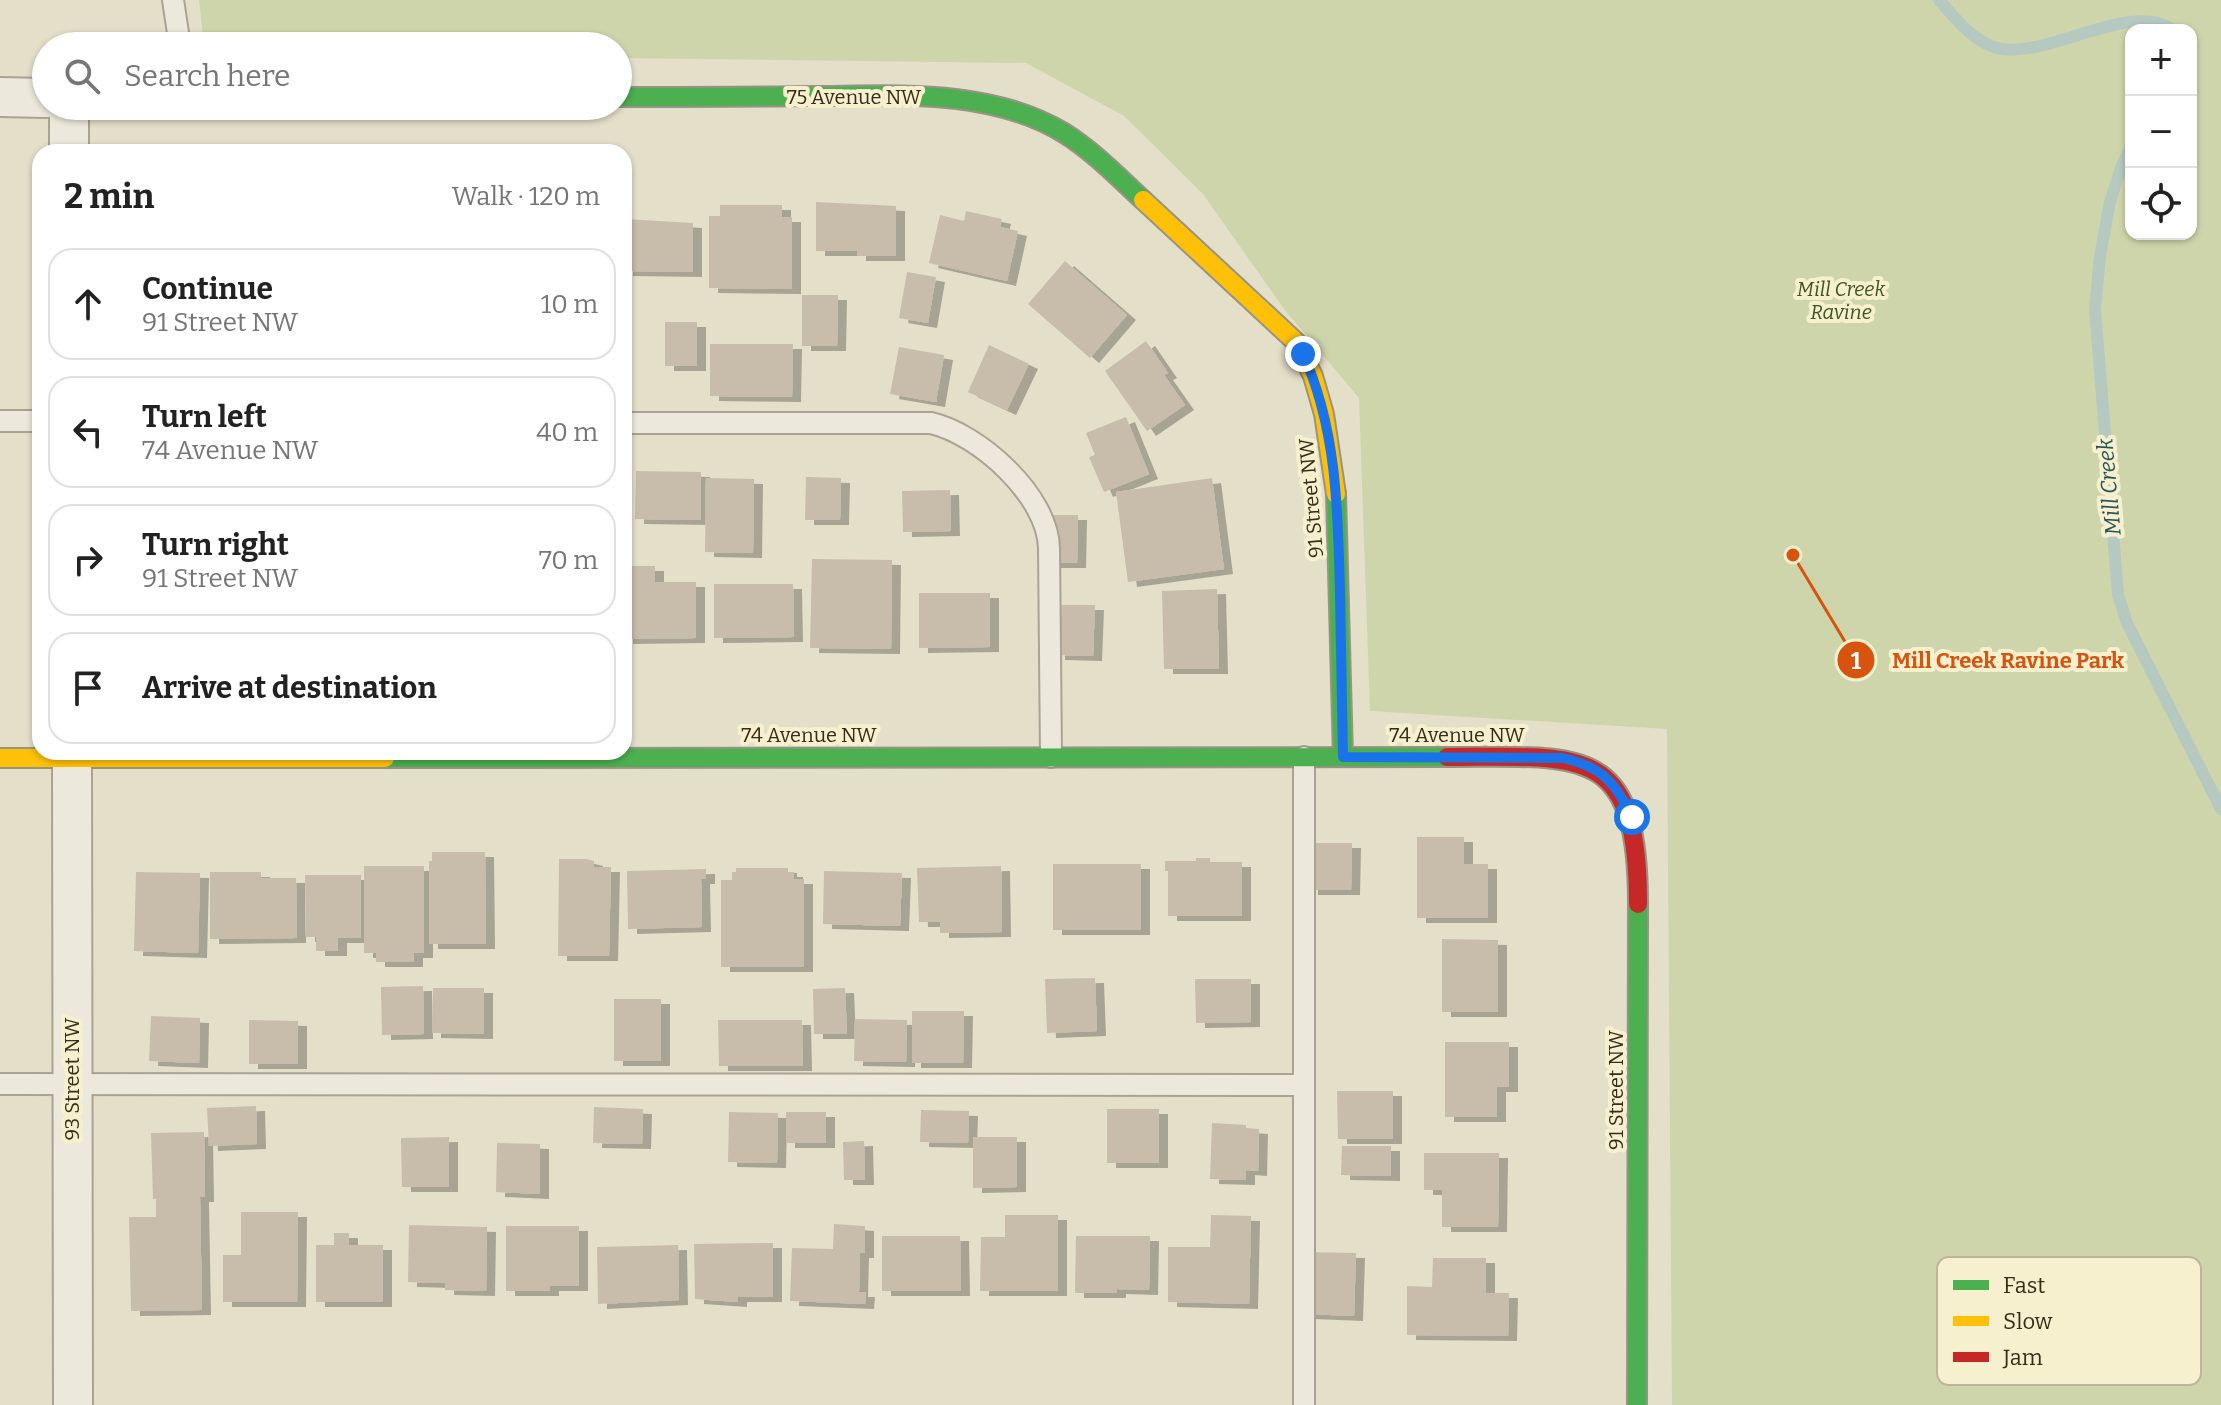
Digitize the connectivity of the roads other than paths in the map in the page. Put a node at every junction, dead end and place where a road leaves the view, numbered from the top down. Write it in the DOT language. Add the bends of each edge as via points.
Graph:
graph roads {
  1 [pos="173,0"];
  2 [pos="178,32"];
  3 [pos="0,97"];
  4 [pos="632,97"];
  5 [pos="32,98"];
  6 [pos="69,120"];
  7 [pos="69,144"];
  8 [pos="1080,144"];
  9 [pos="0,421"];
  10 [pos="32,421"];
  11 [pos="632,423"];
  12 [pos="632,756"];
  13 [pos="32,757"];
  14 [pos="1051,757"];
  15 [pos="1304,757"];
  16 [pos="1343,757"];
  17 [pos="0,758"];
  18 [pos="72,760"];
  19 [pos="1611,782"];
  20 [pos="0,1084"];
  21 [pos="72,1084"];
  22 [pos="1304,1085"];
  23 [pos="73,1405"];
  24 [pos="1304,1405"];
  25 [pos="1637,1405"];
  1 -- 2 [label="lane"];
  3 -- 5 [label="street"];
  4 -- 8 [label="street, 75 Avenue NW" via="957,99 1011,110"];
  6 -- 7 [label="street"];
  8 -- 16 [label="street, 91 Street NW" via="1285,330 1313,376 1338,509"];
  9 -- 10 [label="lane"];
  11 -- 14 [label="lane" via="931,423 969,437 1038,506 1046,522"];
  12 -- 14 [label="street, 74 Avenue NW"];
  13 -- 17 [label="street, 74 Avenue NW"];
  14 -- 15 [label="street, 74 Avenue NW"];
  15 -- 16 [label="street, 74 Avenue NW"];
  15 -- 22 [label="lane"];
  16 -- 19 [label="street, 74 Avenue NW" via="1563,758 1584,763"];
  18 -- 21 [label="street, 93 Street NW"];
  19 -- 25 [label="street, 91 Street NW" via="1632,817 1638,859"];
  20 -- 21 [label="lane"];
  21 -- 22 [label="lane"];
  21 -- 23 [label="street, 93 Street NW"];
  22 -- 24 [label="lane"];
}
